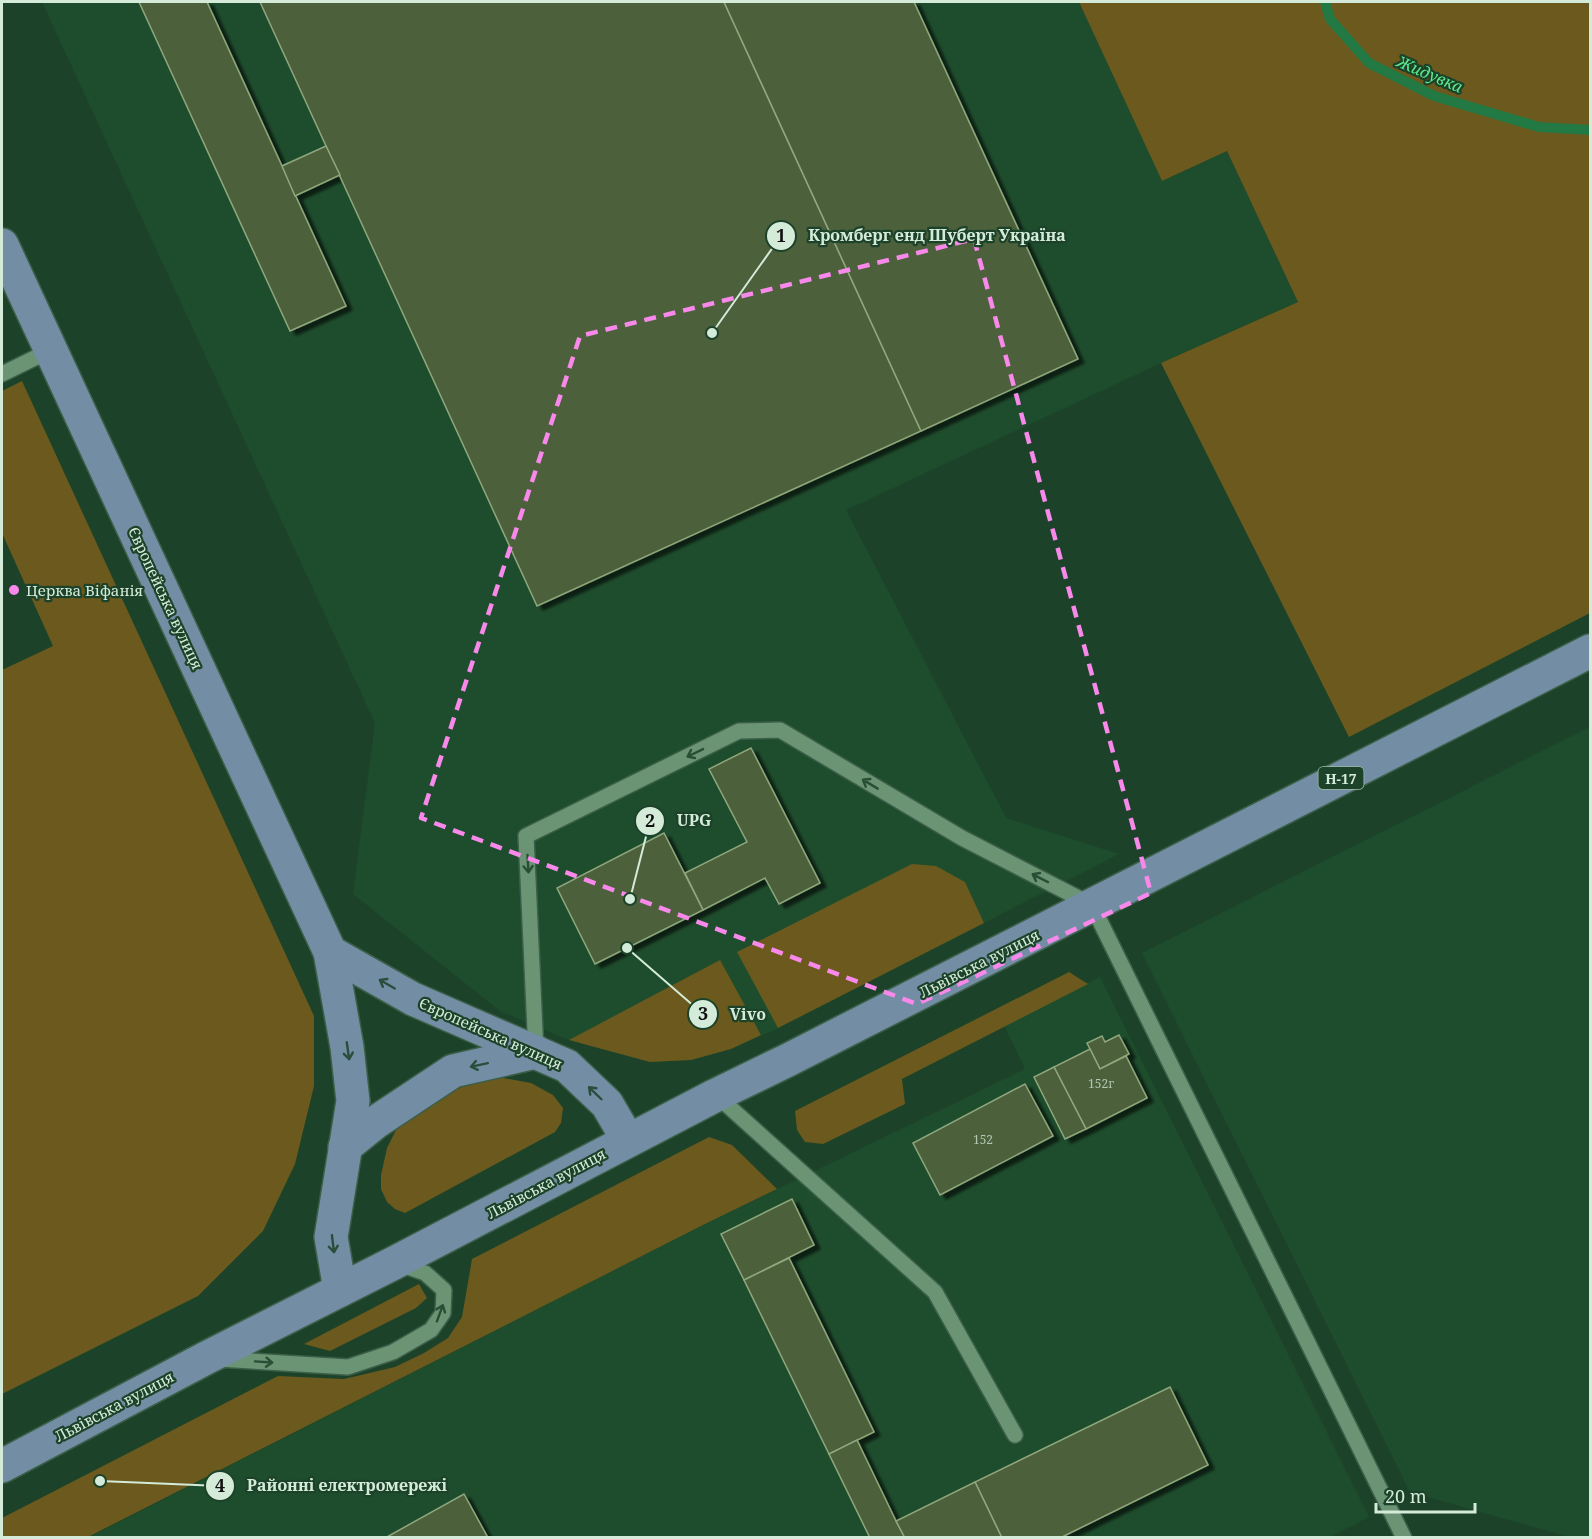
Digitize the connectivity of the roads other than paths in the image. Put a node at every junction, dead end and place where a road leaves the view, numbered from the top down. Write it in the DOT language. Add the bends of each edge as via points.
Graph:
graph roads {
  1 [pos="2,244"];
  2 [pos="51,350"];
  3 [pos="2,374"];
  4 [pos="1590,651"];
  5 [pos="1092,905"];
  6 [pos="330,952"];
  7 [pos="536,1052"];
  8 [pos="716,1095"];
  9 [pos="628,1140"];
  10 [pos="345,1147"];
  11 [pos="394,1263"];
  12 [pos="340,1290"];
  13 [pos="206,1358"];
  14 [pos="1015,1435"];
  15 [pos="2,1466"];
  16 [pos="1404,1538"];
  1 -- 2 [label="main road, Європейська вулиця"];
  2 -- 3 [label="lane"];
  2 -- 6 [label="main road, Європейська вулиця"];
  4 -- 5 [label="main road, Н-17"];
  5 -- 7 [label="lane, one-way" via="962,838 780,730 740,730 526,836"];
  5 -- 8 [label="main road, Львівська вулиця"];
  5 -- 16 [label="lane"];
  7 -- 6 [label="main road, Європейська вулиця, one-way" via="413,999"];
  6 -- 10 [label="main road, Європейська вулиця, one-way" via="353,1101"];
  9 -- 7 [label="main road, Європейська вулиця, one-way" via="607,1104 567,1066"];
  7 -- 10 [label="main road, one-way" via="453,1071"];
  8 -- 9 [label="main road, Львівська вулиця"];
  8 -- 14 [label="lane" via="935,1292"];
  9 -- 11 [label="main road, Львівська вулиця"];
  10 -- 12 [label="main road, Європейська вулиця, one-way" via="331,1237"];
  11 -- 12 [label="main road, Львівська вулиця"];
  13 -- 11 [label="lane, one-way" via="348,1367 393,1352 431,1330 443,1313 444,1290 424,1273"];
  12 -- 13 [label="main road, Львівська вулиця"];
  13 -- 15 [label="main road, Львівська вулиця"];
}
